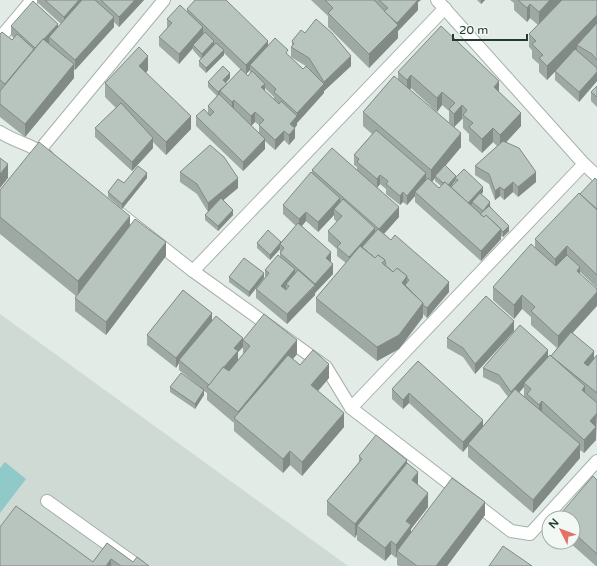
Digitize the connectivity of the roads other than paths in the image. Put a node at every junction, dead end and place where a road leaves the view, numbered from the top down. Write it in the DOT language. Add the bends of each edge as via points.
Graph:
graph roads {
  1 [pos="32,0"];
  2 [pos="164,0"];
  3 [pos="441,4"];
  4 [pos="0,38"];
  5 [pos="0,132"];
  6 [pos="40,151"];
  7 [pos="584,164"];
  8 [pos="58,165"];
  9 [pos="597,176"];
  10 [pos="107,204"];
  11 [pos="193,271"];
  12 [pos="351,408"];
  13 [pos="597,461"];
  14 [pos="47,501"];
  15 [pos="138,566"];
  1 -- 4 [label="street"];
  2 -- 6 [label="street"];
  3 -- 7 [label="street"];
  3 -- 11 [label="street"];
  5 -- 6 [label="street" via="12,140"];
  6 -- 8 [label="street"];
  7 -- 9 [label="street"];
  7 -- 12 [label="street"];
  10 -- 11 [label="street"];
  11 -- 12 [label="street" via="326,368"];
  12 -- 13 [label="street" via="511,531 530,534"];
  14 -- 15 [label="street"];
}
